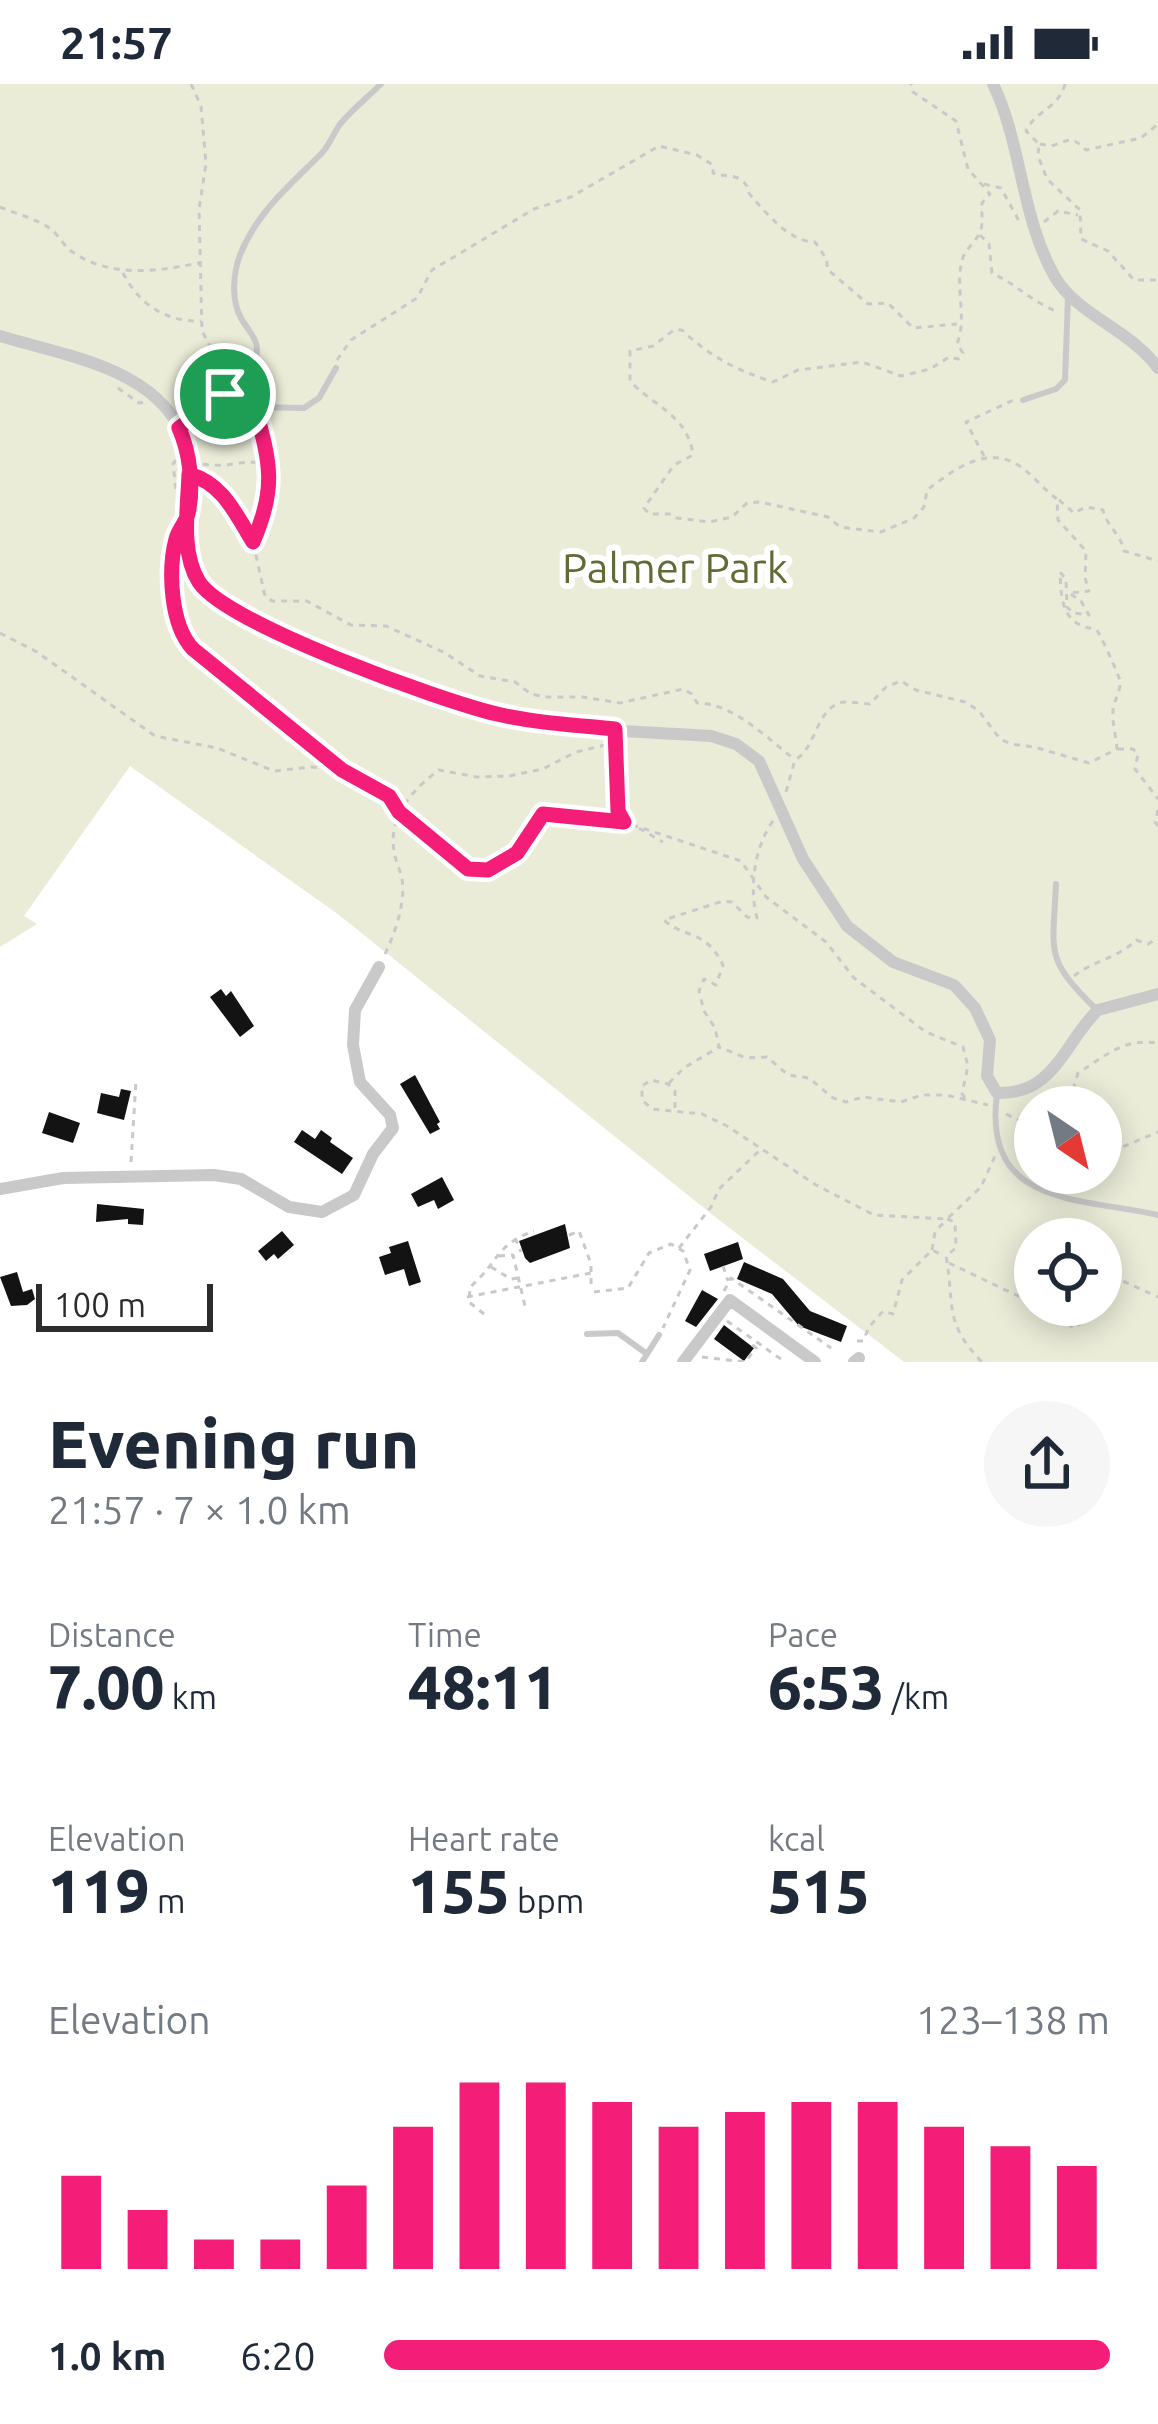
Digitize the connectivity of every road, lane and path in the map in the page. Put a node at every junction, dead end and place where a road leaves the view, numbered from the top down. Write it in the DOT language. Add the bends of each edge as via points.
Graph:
graph roads {
  1 [pos="191,84"];
  2 [pos="381,84"];
  3 [pos="910,84"];
  4 [pos="993,84"];
  5 [pos="1065,84"];
  6 [pos="1158,124"];
  7 [pos="1039,144"];
  8 [pos="980,183"];
  9 [pos="0,207"];
  10 [pos="1079,216"];
  11 [pos="1035,225"];
  12 [pos="979,234"];
  13 [pos="202,262"];
  14 [pos="121,270"];
  15 [pos="1158,280"];
  16 [pos="1068,293"];
  17 [pos="1065,314"];
  18 [pos="203,321"];
  19 [pos="961,324"];
  20 [pos="0,336"];
  21 [pos="336,368"];
  22 [pos="1158,368"];
  23 [pos="232,386"];
  24 [pos="225,394"];
  25 [pos="1023,400"];
  26 [pos="255,407"];
  27 [pos="179,428"];
  28 [pos="984,456"];
  29 [pos="270,464"];
  30 [pos="189,469"];
  31 [pos="1057,499"];
  32 [pos="188,516"];
  33 [pos="253,542"];
  34 [pos="1158,561"];
  35 [pos="0,634"];
  36 [pos="615,736"];
  37 [pos="811,748"];
  38 [pos="1117,749"];
  39 [pos="795,760"];
  40 [pos="342,770"];
  41 [pos="1158,799"];
  42 [pos="1158,810"];
  43 [pos="399,812"];
  44 [pos="624,822"];
  45 [pos="1158,826"];
  46 [pos="663,842"];
  47 [pos="754,874"];
  48 [pos="1056,884"];
  49 [pos="1158,938"];
  50 [pos="379,967"];
  51 [pos="1069,981"];
  52 [pos="1158,994"];
  53 [pos="1098,1010"];
  54 [pos="1158,1043"];
  55 [pos="719,1047"];
  56 [pos="136,1081"];
  57 [pos="668,1084"];
  58 [pos="1074,1086"];
  59 [pos="997,1099"];
  60 [pos="968,1101"];
  61 [pos="675,1108"];
  62 [pos="1014,1115"];
  63 [pos="1158,1132"];
  64 [pos="1000,1145"];
  65 [pos="1122,1147"];
  66 [pos="761,1149"];
  67 [pos="130,1164"];
  68 [pos="0,1189"];
  69 [pos="1158,1215"];
  70 [pos="947,1219"];
  71 [pos="534,1231"];
  72 [pos="569,1234"];
  73 [pos="515,1238"];
  74 [pos="679,1248"];
  75 [pos="932,1250"];
  76 [pos="513,1255"];
  77 [pos="497,1256"];
  78 [pos="946,1256"];
  79 [pos="948,1263"];
  80 [pos="723,1266"];
  81 [pos="490,1267"];
  82 [pos="599,1270"];
  83 [pos="591,1273"];
  84 [pos="519,1277"];
  85 [pos="1122,1281"];
  86 [pos="729,1282"];
  87 [pos="591,1284"];
  88 [pos="522,1286"];
  89 [pos="594,1292"];
  90 [pos="1014,1294"];
  91 [pos="467,1297"];
  92 [pos="1158,1297"];
  93 [pos="898,1298"];
  94 [pos="525,1306"];
  95 [pos="883,1311"];
  96 [pos="484,1315"];
  97 [pos="725,1320"];
  98 [pos="587,1334"];
  99 [pos="659,1335"];
  100 [pos="755,1341"];
  101 [pos="857,1341"];
  102 [pos="644,1358"];
  103 [pos="689,1358"];
  104 [pos="785,1362"];
  105 [pos="814,1362"];
  106 [pos="982,1362"];
  1 -- 13 [label="path" via="205,135"];
  2 -- 23 [label="lane" via="248,239 235,300 258,350"];
  3 -- 8 [label="path" via="961,129 968,169"];
  4 -- 11 [label="street"];
  5 -- 7 [label="path" via="1057,102 1028,125"];
  6 -- 7 [label="path" via="1130,142 1086,150 1072,138"];
  7 -- 10 [label="path" via="1047,179 1075,201"];
  8 -- 11 [label="path" via="998,184 1018,221"];
  8 -- 12 [label="path" via="990,194"];
  9 -- 14 [label="path" via="48,227 81,256"];
  10 -- 11 [label="path" via="1058,211"];
  10 -- 15 [label="path" via="1081,239 1108,251 1134,280"];
  11 -- 16 [label="street"];
  12 -- 17 [label="path" via="992,273"];
  12 -- 19 [label="path" via="961,263"];
  13 -- 14 [label="path"];
  13 -- 18 [label="path"];
  14 -- 18 [label="path" via="149,306"];
  16 -- 17 [label="lane"];
  16 -- 22 [label="street"];
  17 -- 25 [label="lane" via="1065,380"];
  18 -- 23 [label="path" via="206,344"];
  19 -- 21 [label="path" via="913,328 888,303 868,304 827,269 815,242 782,227 745,183 713,173 697,155 659,146 432,270 417,298 351,340"];
  19 -- 28 [label="path" via="958,358 902,376 854,362 773,382 733,369 674,330 630,351 630,381 686,430 693,454 674,465 644,508 709,522 760,502 881,532 907,524 932,486"];
  20 -- 27 [label="street" via="134,381"];
  21 -- 26 [label="lane" via="320,398 304,408"];
  23 -- 24 [label="lane"];
  24 -- 26 [label="lane"];
  24 -- 27 [label="lane"];
  25 -- 28 [label="path" via="965,422"];
  26 -- 29 [label="path"];
  27 -- 30 [label="street"];
  28 -- 31 [label="path" via="1018,465"];
  29 -- 30 [label="path" via="248,459"];
  29 -- 33 [label="path" via="271,490"];
  30 -- 32 [label="street"];
  30 -- 33 [label="path" via="224,495"];
  31 -- 34 [label="path" via="1074,513 1103,510 1124,551"];
  31 -- 38 [label="path" via="1058,520 1086,551 1089,591 1069,593 1089,615 1067,607 1060,572 1061,603 1070,619 1096,629 1119,674"];
  32 -- 36 [label="street" via="196,578 239,616 433,695"];
  32 -- 40 [label="path" via="170,564 185,641"];
  33 -- 39 [label="path" via="272,601 307,602 351,625 386,626 479,676 545,698 620,703 683,689 698,704 759,730"];
  35 -- 40 [label="path" via="155,736 218,748 274,771"];
  36 -- 43 [label="path" via="509,776 439,770"];
  36 -- 44 [label="path"];
  36 -- 59 [label="street" via="711,736 755,756 803,859 847,926 893,962 954,985 975,1008 990,1040 987,1076"];
  37 -- 38 [label="path" via="836,705 870,704 902,681 965,702 1011,744 1089,763"];
  38 -- 41 [label="path" via="1138,754 1135,769"];
  40 -- 43 [label="path" via="383,791"];
  42 -- 45 [label="path"];
  43 -- 44 [label="path" via="481,872 517,853 543,814"];
  43 -- 50 [label="path" via="392,838 403,882 394,936"];
  44 -- 46 [label="path"];
  44 -- 47 [label="path" via="734,857"];
  47 -- 55 [label="path" via="758,918 723,902 663,924 701,937 723,965 716,985 704,979 699,991"];
  47 -- 60 [label="path" via="766,896 826,943 854,978 926,1033 963,1047"];
  48 -- 51 [label="lane" via="1054,954"];
  49 -- 51 [label="path" via="1136,940"];
  50 -- 68 [label="street" via="355,1010 353,1045 360,1082 393,1128 345,1202 296,1210 241,1179 214,1175 63,1178"];
  51 -- 53 [label="lane"];
  52 -- 53 [label="street"];
  53 -- 59 [label="street" via="1049,1072"];
  54 -- 58 [label="path" via="1117,1047 1078,1073"];
  55 -- 57 [label="path"];
  55 -- 60 [label="path" via="767,1057 846,1102 922,1095"];
  56 -- 67 [label="path"];
  57 -- 61 [label="path"];
  57 -- 61 [label="path" via="651,1080 640,1093 652,1109"];
  59 -- 60 [label="path"];
  59 -- 62 [label="path"];
  59 -- 64 [label="lane"];
  61 -- 66 [label="path" via="702,1114"];
  63 -- 65 [label="path"];
  64 -- 69 [label="lane" via="1017,1178 1037,1191"];
  64 -- 70 [label="path" via="981,1187"];
  66 -- 70 [label="path" via="874,1215"];
  66 -- 74 [label="path" via="719,1189"];
  70 -- 75 [label="path"];
  70 -- 78 [label="path" via="957,1235"];
  71 -- 73 [label="path"];
  72 -- 83 [label="path" via="579,1232"];
  73 -- 76 [label="path" via="522,1252"];
  73 -- 77 [label="path"];
  74 -- 89 [label="path" via="656,1247 622,1291"];
  74 -- 99 [label="path" via="691,1270"];
  75 -- 78 [label="path"];
  75 -- 93 [label="path" via="905,1275"];
  76 -- 77 [label="path"];
  76 -- 84 [label="path"];
  77 -- 81 [label="path"];
  78 -- 79 [label="path"];
  79 -- 90 [label="path"];
  79 -- 106 [label="path" via="957,1334"];
  80 -- 86 [label="path"];
  81 -- 84 [label="path"];
  81 -- 91 [label="path"];
  82 -- 83 [label="path"];
  83 -- 87 [label="path"];
  83 -- 88 [label="path"];
  84 -- 88 [label="path"];
  85 -- 92 [label="path"];
  88 -- 91 [label="path"];
  88 -- 94 [label="path"];
  91 -- 96 [label="path"];
  93 -- 95 [label="path"];
  93 -- 95 [label="path" via="893,1314"];
  95 -- 101 [label="path"];
  97 -- 100 [label="path"];
  98 -- 102 [label="lane" via="618,1334"];
  99 -- 102 [label="lane"];
  100 -- 103 [label="path" via="746,1362"];
  100 -- 104 [label="path"];
  103 -- 105 [label="street" via="730,1300"];
}
